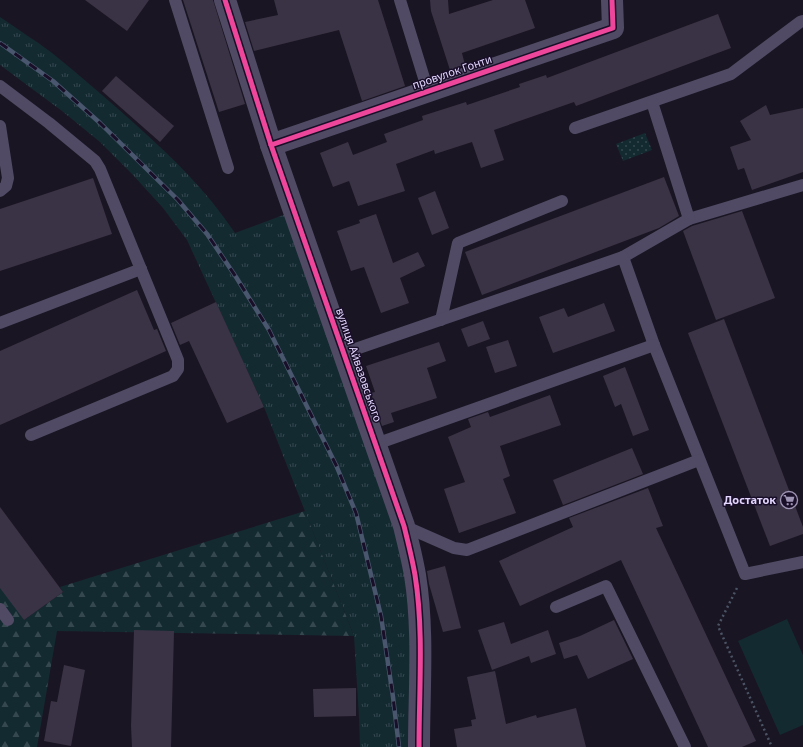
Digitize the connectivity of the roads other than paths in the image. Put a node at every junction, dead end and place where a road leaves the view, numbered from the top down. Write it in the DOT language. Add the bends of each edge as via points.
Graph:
graph roads {
  1 [pos="175,0"];
  2 [pos="225,0"];
  3 [pos="400,0"];
  4 [pos="612,0"];
  5 [pos="803,21"];
  6 [pos="0,86"];
  7 [pos="428,91"];
  8 [pos="652,102"];
  9 [pos="0,126"];
  10 [pos="576,128"];
  11 [pos="271,145"];
  12 [pos="228,168"];
  13 [pos="803,186"];
  14 [pos="0,191"];
  15 [pos="562,201"];
  16 [pos="689,219"];
  17 [pos="623,257"];
  18 [pos="141,269"];
  19 [pos="441,320"];
  20 [pos="0,324"];
  21 [pos="654,345"];
  22 [pos="344,354"];
  23 [pos="31,435"];
  24 [pos="376,444"];
  25 [pos="699,460"];
  26 [pos="404,526"];
  27 [pos="803,562"];
  28 [pos="556,607"];
  29 [pos="0,609"];
  30 [pos="8,620"];
  31 [pos="419,747"];
  32 [pos="685,747"];
  1 -- 12 [label="lane"];
  2 -- 11 [label="street, вулиця Айвазовського"];
  3 -- 7 [label="lane"];
  4 -- 7 [label="street, провулок Гонти" via="613,28"];
  5 -- 8 [label="lane" via="731,74"];
  6 -- 18 [label="lane" via="95,161"];
  7 -- 11 [label="street, провулок Гонти"];
  8 -- 10 [label="lane"];
  8 -- 16 [label="lane"];
  9 -- 14 [label="lane" via="8,178 6,186"];
  11 -- 22 [label="street, вулиця Айвазовського"];
  13 -- 16 [label="lane"];
  15 -- 19 [label="lane" via="458,243"];
  16 -- 17 [label="lane"];
  17 -- 19 [label="lane"];
  17 -- 21 [label="lane"];
  18 -- 20 [label="lane"];
  18 -- 23 [label="lane" via="178,360 178,369 173,376"];
  19 -- 22 [label="lane"];
  21 -- 24 [label="lane"];
  21 -- 25 [label="lane"];
  22 -- 24 [label="street, вулиця Айвазовського"];
  24 -- 26 [label="street, вулиця Айвазовського"];
  25 -- 26 [label="lane" via="467,550 454,548"];
  25 -- 27 [label="lane" via="744,574"];
  26 -- 31 [label="street, вулиця Айвазовського" via="415,575 419,611"];
  28 -- 32 [label="lane" via="606,586"];
  29 -- 30 [label="lane"];
}
